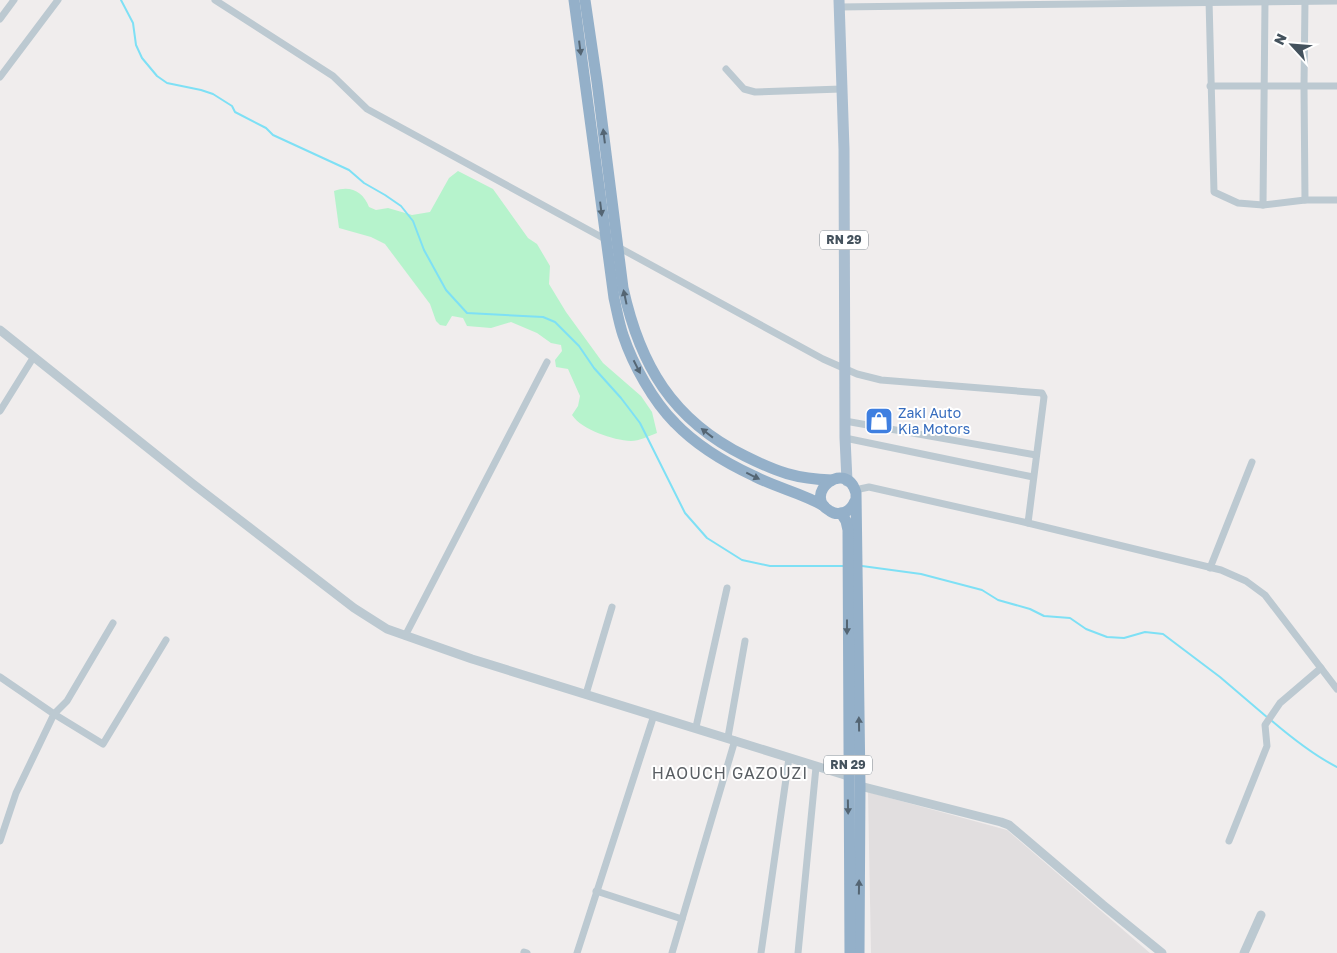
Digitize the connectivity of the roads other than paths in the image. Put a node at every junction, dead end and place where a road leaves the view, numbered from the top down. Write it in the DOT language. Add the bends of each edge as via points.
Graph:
graph roads {
  1 [pos="14,0"];
  2 [pos="58,0"];
  3 [pos="214,0"];
  4 [pos="574,0"];
  5 [pos="585,0"];
  6 [pos="1305,1"];
  7 [pos="1337,1"];
  8 [pos="1209,2"];
  9 [pos="1265,2"];
  10 [pos="839,3"];
  11 [pos="1022,3"];
  12 [pos="0,19"];
  13 [pos="726,69"];
  14 [pos="0,77"];
  15 [pos="1264,85"];
  16 [pos="1210,86"];
  17 [pos="1304,86"];
  18 [pos="1337,86"];
  19 [pos="841,89"];
  20 [pos="1305,200"];
  21 [pos="1337,200"];
  22 [pos="1263,205"];
  23 [pos="605,239"];
  24 [pos="618,247"];
  25 [pos="0,330"];
  26 [pos="33,358"];
  27 [pos="547,362"];
  28 [pos="845,370"];
  29 [pos="0,411"];
  30 [pos="845,421"];
  31 [pos="845,438"];
  32 [pos="1036,456"];
  33 [pos="1252,462"];
  34 [pos="1033,477"];
  35 [pos="832,480"];
  36 [pos="852,490"];
  37 [pos="824,506"];
  38 [pos="841,513"];
  39 [pos="1028,523"];
  40 [pos="852,558"];
  41 [pos="1210,568"];
  42 [pos="852,577"];
  43 [pos="727,588"];
  44 [pos="612,606"];
  45 [pos="113,623"];
  46 [pos="405,636"];
  47 [pos="166,640"];
  48 [pos="745,640"];
  49 [pos="1321,668"];
  50 [pos="0,677"];
  51 [pos="1337,689"];
  52 [pos="586,694"];
  53 [pos="54,714"];
  54 [pos="654,715"];
  55 [pos="696,728"];
  56 [pos="732,739"];
  57 [pos="788,758"];
  58 [pos="816,767"];
  59 [pos="848,776"];
  60 [pos="860,786"];
  61 [pos="0,841"];
  62 [pos="1229,841"];
  63 [pos="596,892"];
  64 [pos="1261,915"];
  65 [pos="682,919"];
  66 [pos="576,953"];
  67 [pos="672,953"];
  68 [pos="761,953"];
  69 [pos="798,953"];
  70 [pos="850,953"];
  71 [pos="859,953"];
  72 [pos="1162,953"];
  73 [pos="1244,953"];
  1 -- 12 [label="street"];
  2 -- 14 [label="street"];
  3 -- 23 [label="street" via="333,76 367,110"];
  4 -- 23 [label="highway, one-way"];
  24 -- 5 [label="highway, one-way"];
  6 -- 7 [label="street"];
  6 -- 9 [label="street"];
  6 -- 17 [label="street"];
  8 -- 9 [label="street"];
  8 -- 11 [label="street"];
  8 -- 16 [label="street"];
  9 -- 15 [label="street"];
  10 -- 11 [label="street"];
  10 -- 19 [label="main road, RN 29"];
  13 -- 19 [label="street" via="744,89 755,92"];
  15 -- 16 [label="street"];
  15 -- 17 [label="street"];
  15 -- 22 [label="street"];
  16 -- 22 [label="street" via="1214,192 1238,203"];
  17 -- 18 [label="street"];
  17 -- 20 [label="street"];
  19 -- 28 [label="main road, RN 29"];
  20 -- 21 [label="street"];
  20 -- 22 [label="street"];
  23 -- 37 [label="highway, one-way" via="622,334 640,373 666,413 698,443 731,464"];
  24 -- 28 [label="street"];
  35 -- 24 [label="highway, one-way" via="779,472 707,435 688,417 668,395 639,344 623,288"];
  25 -- 26 [label="street"];
  26 -- 29 [label="street"];
  26 -- 46 [label="street" via="354,608 387,629"];
  27 -- 46 [label="street"];
  28 -- 30 [label="main road, RN 29"];
  28 -- 32 [label="street" via="881,380 1040,392 1044,397"];
  30 -- 31 [label="main road, RN 29"];
  30 -- 32 [label="street"];
  31 -- 34 [label="street"];
  31 -- 36 [label="main road, RN 29"];
  32 -- 34 [label="street"];
  33 -- 41 [label="street"];
  34 -- 39 [label="street"];
  35 -- 36 [label="highway" via="840,478"];
  35 -- 37 [label="highway" via="822,491"];
  36 -- 38 [label="highway" via="851,508"];
  36 -- 39 [label="street" via="869,487"];
  36 -- 40 [label="highway"];
  37 -- 38 [label="highway" via="833,513"];
  38 -- 40 [label="highway, RN 29" via="847,526"];
  39 -- 41 [label="street"];
  40 -- 42 [label="highway, RN 29"];
  41 -- 49 [label="street" via="1246,581 1265,595"];
  42 -- 59 [label="highway, RN 29, one-way"];
  60 -- 42 [label="highway, one-way"];
  43 -- 55 [label="street"];
  44 -- 52 [label="street"];
  45 -- 53 [label="street" via="67,701"];
  46 -- 52 [label="street"];
  47 -- 53 [label="street" via="103,744"];
  48 -- 56 [label="street"];
  49 -- 51 [label="street"];
  49 -- 62 [label="street" via="1280,703 1265,725 1267,746"];
  50 -- 53 [label="street"];
  52 -- 54 [label="street"];
  53 -- 61 [label="street" via="16,793"];
  54 -- 55 [label="street"];
  54 -- 63 [label="street"];
  55 -- 56 [label="street"];
  56 -- 57 [label="street"];
  56 -- 65 [label="street"];
  57 -- 58 [label="street"];
  57 -- 68 [label="street"];
  58 -- 59 [label="street"];
  58 -- 69 [label="street"];
  59 -- 70 [label="highway, RN 29, one-way"];
  71 -- 60 [label="highway, one-way"];
  60 -- 72 [label="street" via="1004,823"];
  63 -- 65 [label="street"];
  63 -- 66 [label="street"];
  64 -- 73 [label="street"];
  65 -- 67 [label="street"];
}
